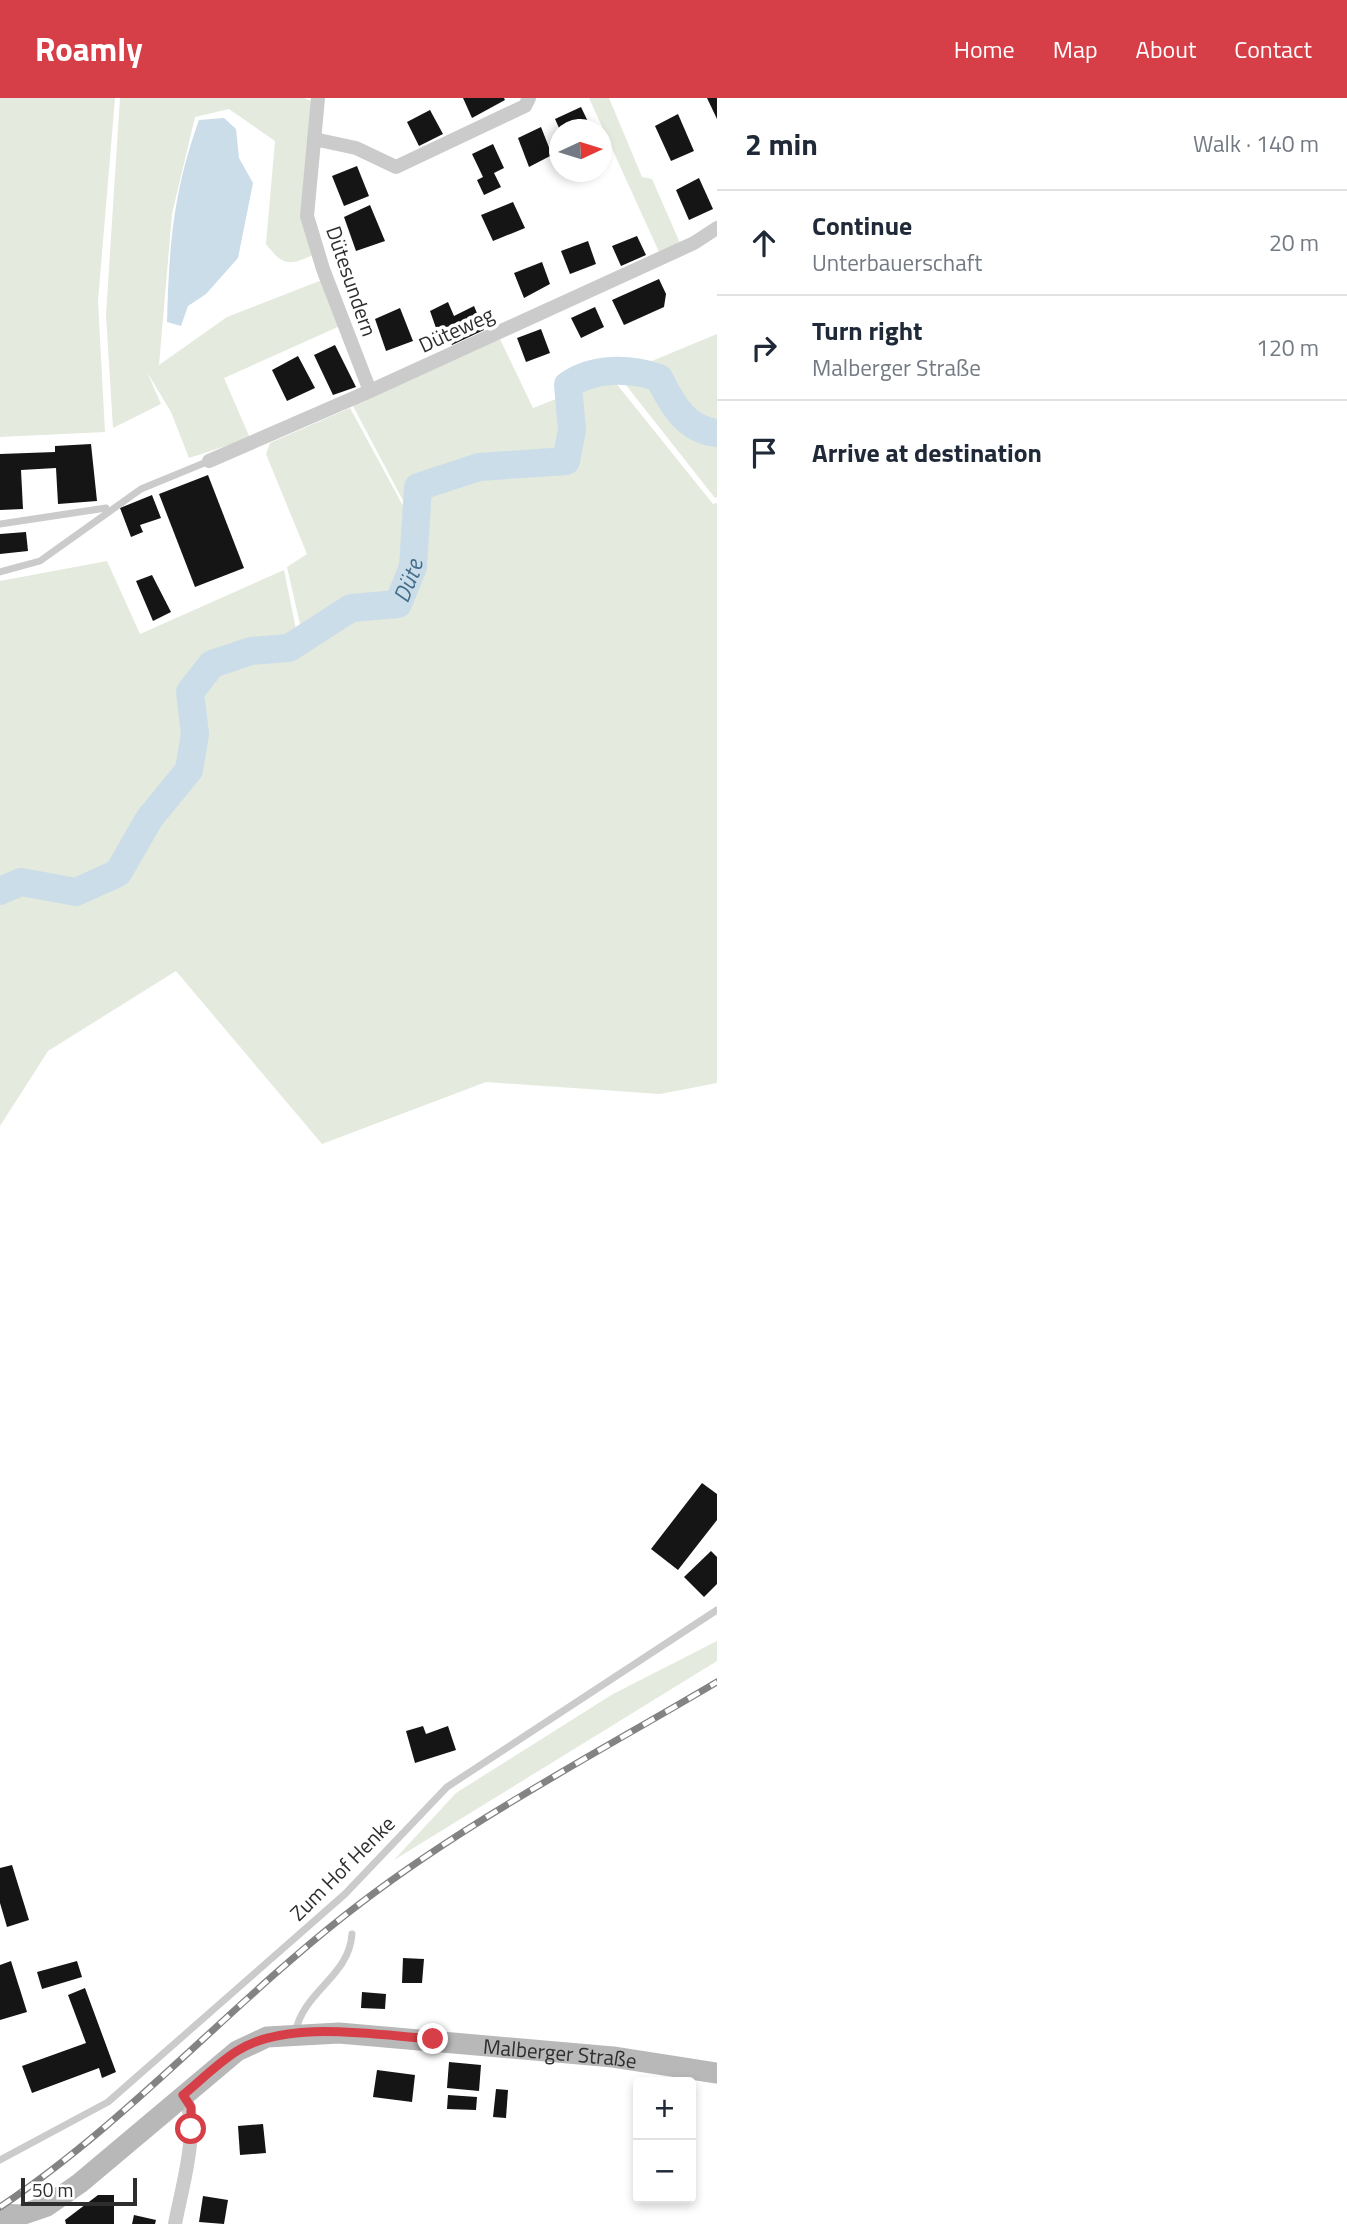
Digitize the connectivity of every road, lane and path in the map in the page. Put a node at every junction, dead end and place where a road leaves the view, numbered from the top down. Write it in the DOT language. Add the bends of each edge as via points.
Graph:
graph roads {
  1 [pos="318,98"];
  2 [pos="529,98"];
  3 [pos="314,139"];
  4 [pos="717,228"];
  5 [pos="370,391"];
  6 [pos="209,461"];
  7 [pos="121,502"];
  8 [pos="0,524"];
  9 [pos="0,572"];
  10 [pos="717,1610"];
  11 [pos="352,1934"];
  12 [pos="295,2033"];
  13 [pos="717,2073"];
  14 [pos="183,2095"];
  15 [pos="0,2160"];
  16 [pos="1,2216"];
  17 [pos="175,2224"];
  1 -- 3 [label="street, Dütesundern"];
  2 -- 3 [label="street" via="526,106 396,167 356,148"];
  3 -- 5 [label="street, Dütesundern" via="307,216"];
  4 -- 5 [label="street, Düteweg" via="694,243"];
  5 -- 6 [label="street, Düteweg"];
  6 -- 7 [label="lane"];
  7 -- 8 [label="lane" via="99,510"];
  7 -- 9 [label="lane" via="40,561"];
  10 -- 15 [label="lane, Zum Hof Henke" via="447,1787 345,1894 108,2102"];
  11 -- 12 [label="lane" via="351,1951 307,2002"];
  12 -- 13 [label="street, Malberger Straße" via="613,2057"];
  12 -- 14 [label="street, Malberger Straße" via="267,2037 237,2051"];
  14 -- 16 [label="street, Malberger Straße" via="47,2206"];
  14 -- 17 [label="street" via="191,2107 191,2129"];
}
